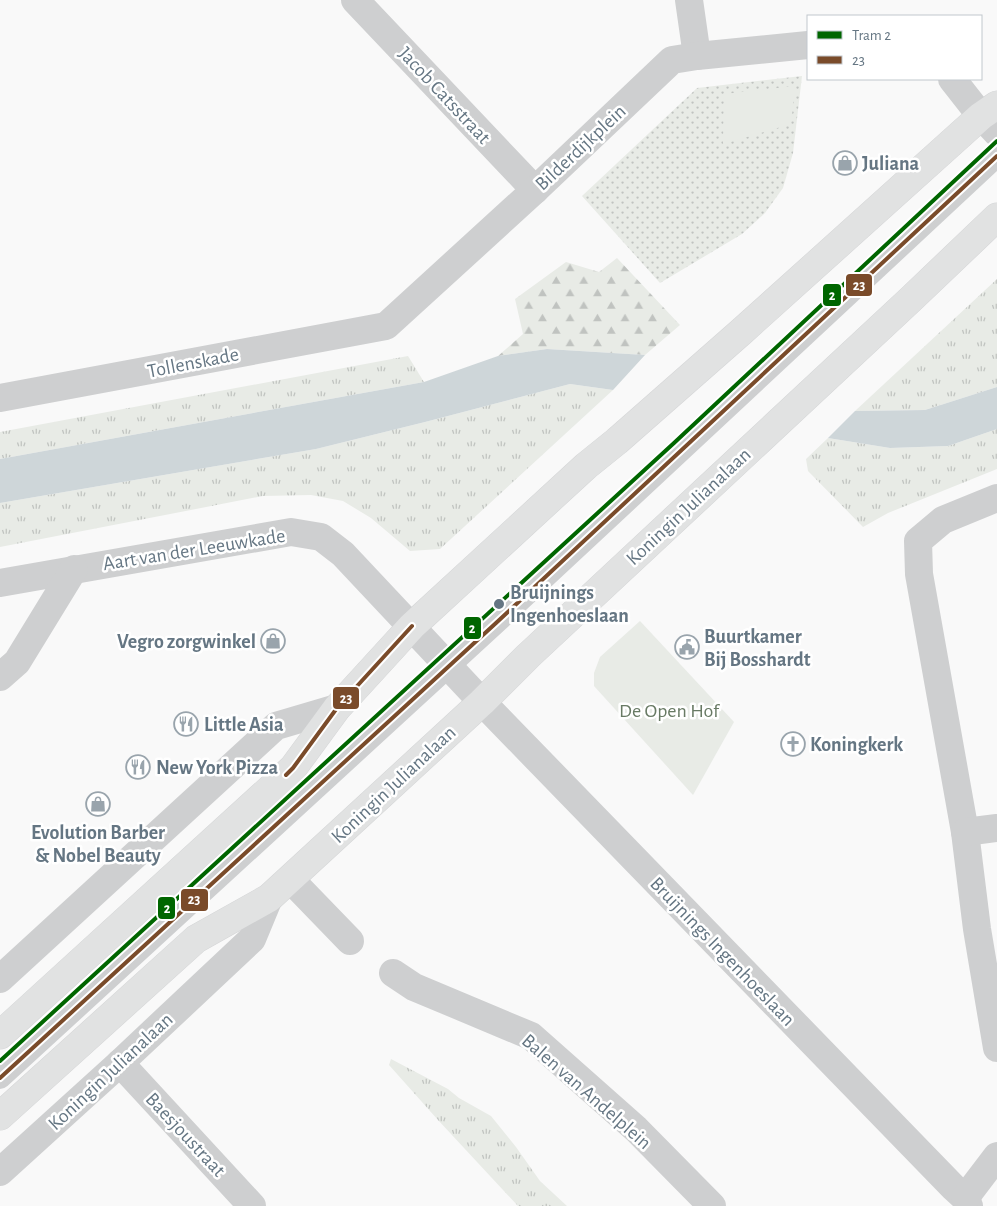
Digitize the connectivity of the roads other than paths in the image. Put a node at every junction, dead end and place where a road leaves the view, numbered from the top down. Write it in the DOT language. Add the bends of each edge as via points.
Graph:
graph roads {
  1 [pos="355,0"];
  2 [pos="689,0"];
  3 [pos="807,45"];
  4 [pos="697,56"];
  5 [pos="953,80"];
  6 [pos="992,118"];
  7 [pos="997,156"];
  8 [pos="535,190"];
  9 [pos="997,217"];
  10 [pos="386,326"];
  11 [pos="0,398"];
  12 [pos="997,498"];
  13 [pos="74,569"];
  14 [pos="0,583"];
  15 [pos="412,626"];
  16 [pos="449,666"];
  17 [pos="0,677"];
  18 [pos="482,702"];
  19 [pos="337,708"];
  20 [pos="997,828"];
  21 [pos="965,832"];
  22 [pos="290,879"];
  23 [pos="269,898"];
  24 [pos="350,941"];
  25 [pos="393,973"];
  26 [pos="0,979"];
  27 [pos="0,1035"];
  28 [pos="997,1048"];
  29 [pos="120,1063"];
  30 [pos="0,1078"];
  31 [pos="0,1116"];
  32 [pos="997,1156"];
  33 [pos="0,1172"];
  34 [pos="997,1192"];
  35 [pos="967,1202"];
  36 [pos="252,1206"];
  37 [pos="712,1206"];
  1 -- 8 [label="street, Jacob Catsstraat"];
  2 -- 4 [label="street"];
  3 -- 4 [label="street, Bilderdijkplein"];
  4 -- 8 [label="street, Bilderdijkplein" via="672,60"];
  5 -- 6 [label="street"];
  6 -- 15 [label="main road" via="586,466"];
  7 -- 16 [label="lane"];
  8 -- 10 [label="street, Bilderdijkplein"];
  9 -- 18 [label="main road, Koningin Julianalaan"];
  10 -- 11 [label="street, Tollenskade"];
  12 -- 21 [label="street" via="943,520 918,541 919,574"];
  13 -- 14 [label="street, Aart van der Leeuwkade"];
  13 -- 15 [label="street, Aart van der Leeuwkade" via="301,533 321,537 343,554"];
  13 -- 17 [label="street" via="17,662"];
  15 -- 16 [label="street, Aart van der Leeuwkade"];
  15 -- 19 [label="main road"];
  16 -- 18 [label="street, Bruijnings Ingenhoeslaan"];
  16 -- 30 [label="lane"];
  18 -- 22 [label="main road, Koningin Julianalaan"];
  18 -- 35 [label="street, Bruijnings Ingenhoeslaan"];
  19 -- 26 [label="street" via="276,726"];
  19 -- 27 [label="main road" via="293,768"];
  20 -- 21 [label="street"];
  21 -- 28 [label="street"];
  22 -- 23 [label="main road, Koningin Julianalaan"];
  22 -- 24 [label="street"];
  23 -- 29 [label="street, Koningin Julianalaan" via="252,939"];
  23 -- 31 [label="main road, Koningin Julianalaan" via="196,939"];
  25 -- 37 [label="street, Balen van Andelplein" via="414,988 531,1036 636,1129"];
  29 -- 33 [label="street, Koningin Julianalaan"];
  29 -- 36 [label="street, Baesjoustraat"];
  32 -- 35 [label="street"];
  34 -- 35 [label="street"];
}
